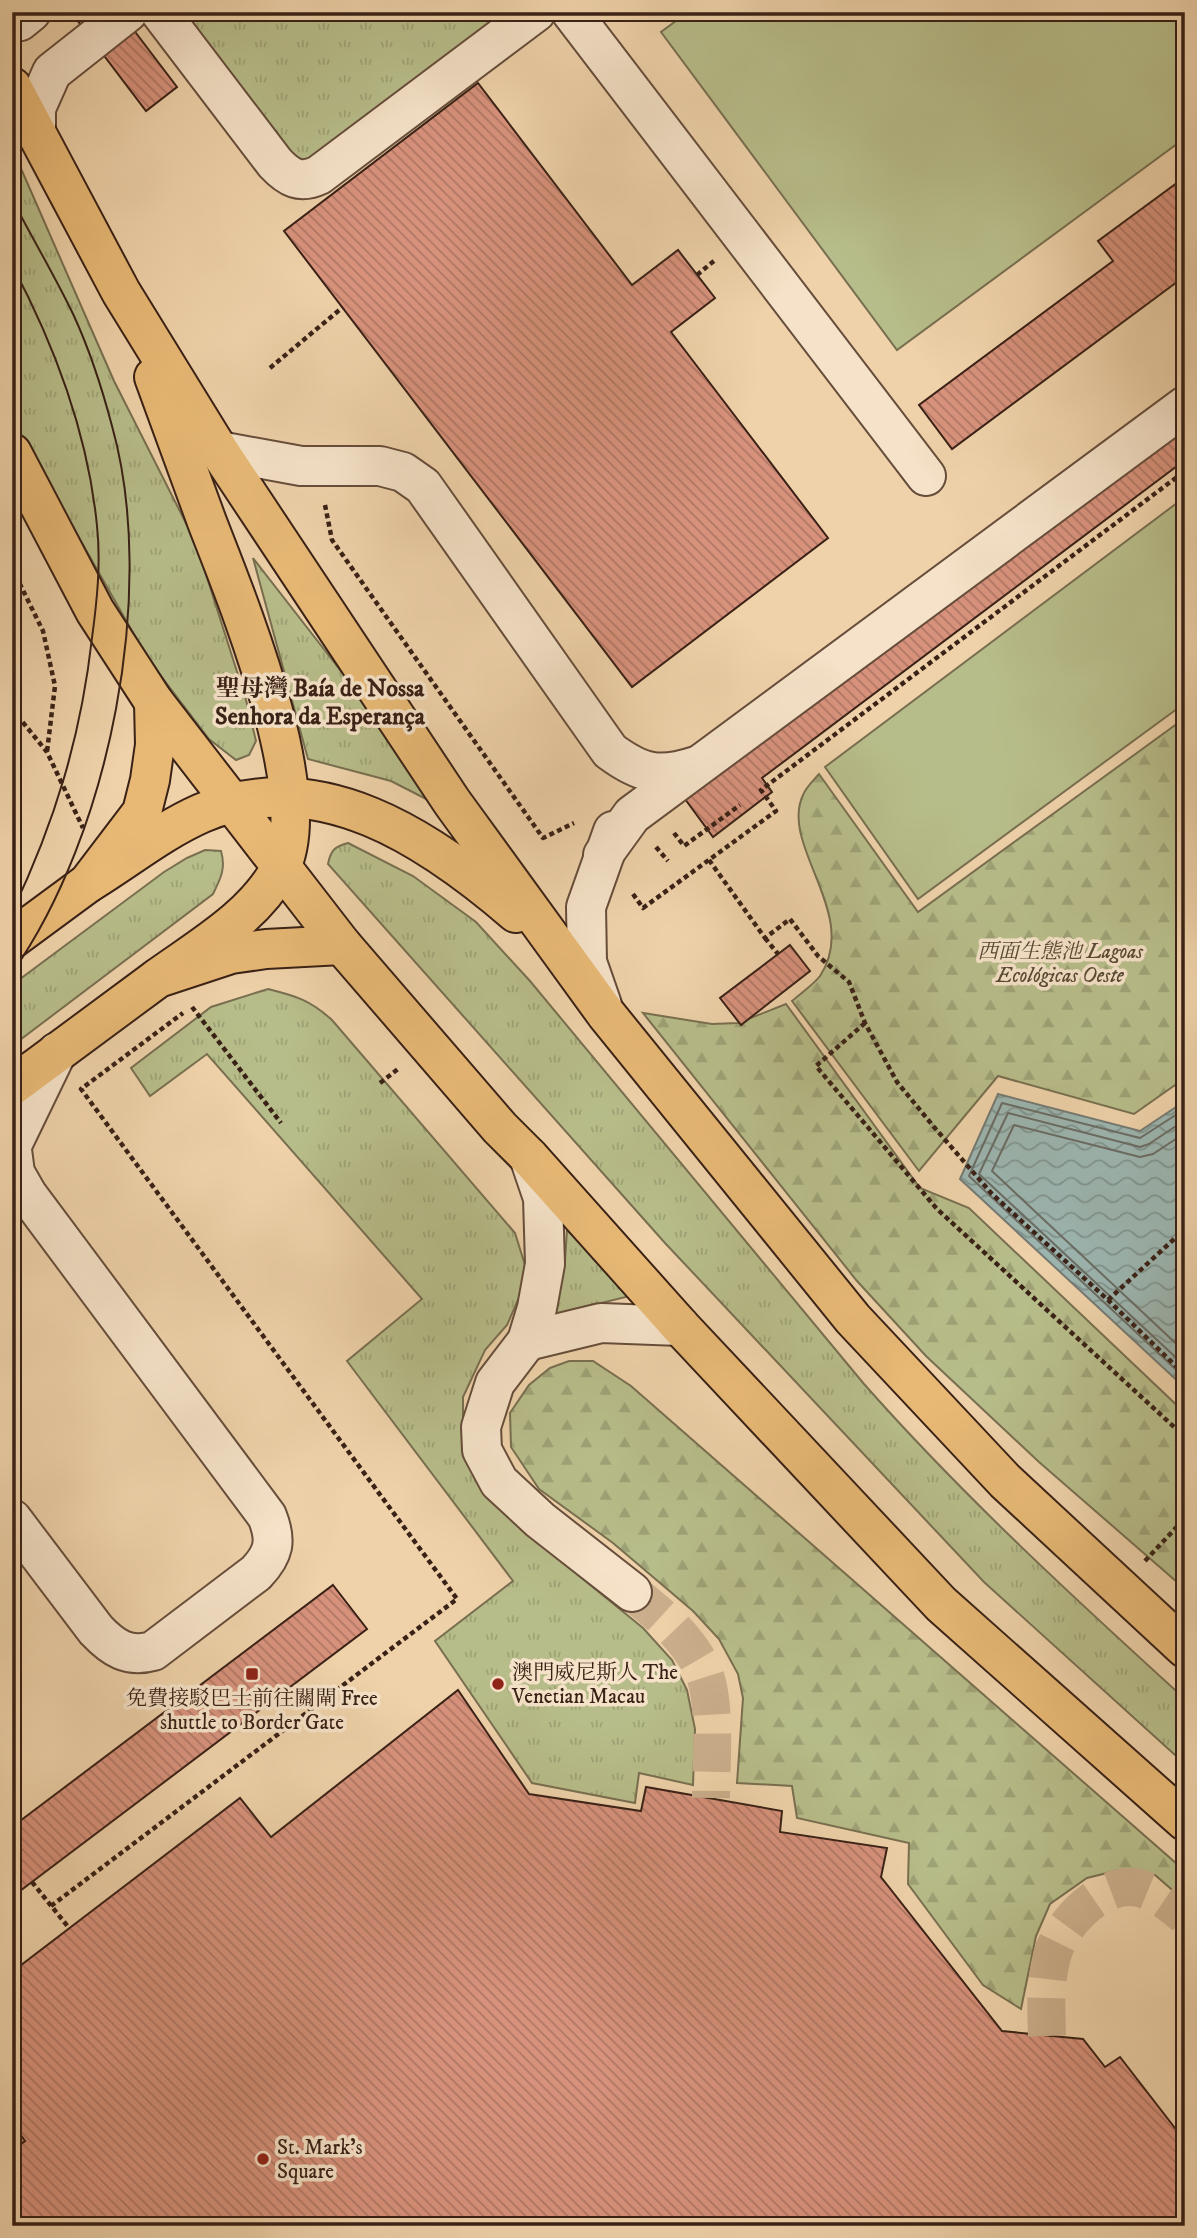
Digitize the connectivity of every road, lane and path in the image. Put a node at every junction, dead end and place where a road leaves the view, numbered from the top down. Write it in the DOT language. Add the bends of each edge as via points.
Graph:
graph roads {
  1 [pos="31,12"];
  2 [pos="128,12"];
  3 [pos="536,12"];
  4 [pos="570,12"];
  5 [pos="155,15"];
  6 [pos="12,18"];
  7 [pos="12,87"];
  8 [pos="36,133"];
  9 [pos="121,292"];
  10 [pos="343,307"];
  11 [pos="270,368"];
  12 [pos="1185,405"];
  13 [pos="219,451"];
  14 [pos="12,453"];
  15 [pos="301,466"];
  16 [pos="1185,471"];
  17 [pos="926,476"];
  18 [pos="12,568"];
  19 [pos="154,702"];
  20 [pos="12,709"];
  21 [pos="610,751"];
  22 [pos="47,752"];
  23 [pos="696,766"];
  24 [pos="290,796"];
  25 [pos="232,804"];
  26 [pos="740,804"];
  27 [pos="674,834"];
  28 [pos="656,847"];
  29 [pos="603,855"];
  30 [pos="709,860"];
  31 [pos="668,861"];
  32 [pos="281,867"];
  33 [pos="94,874"];
  34 [pos="765,938"];
  35 [pos="12,939"];
  36 [pos="342,945"];
  37 [pos="555,946"];
  38 [pos="778,954"];
  39 [pos="158,978"];
  40 [pos="192,1006"];
  41 [pos="606,1014"];
  42 [pos="865,1023"];
  43 [pos="57,1052"];
  44 [pos="12,1086"];
  45 [pos="281,1124"];
  46 [pos="12,1147"];
  47 [pos="529,1157"];
  48 [pos="1185,1229"];
  49 [pos="1108,1300"];
  50 [pos="680,1326"];
  51 [pos="527,1341"];
  52 [pos="1185,1375"];
  53 [pos="1185,1437"];
  54 [pos="1185,1518"];
  55 [pos="12,1519"];
  56 [pos="1120,1588"];
  57 [pos="632,1592"];
  58 [pos="1185,1648"];
  59 [pos="1185,1821"];
  60 [pos="32,1882"];
  61 [pos="69,1928"];
  1 -- 6 [label="street" via="20,21"];
  2 -- 8 [label="street" via="52,72 36,108"];
  3 -- 5 [label="street" via="307,181 294,178 275,163"];
  4 -- 17 [label="street"];
  7 -- 8 [label="main road"];
  8 -- 9 [label="main road"];
  9 -- 13 [label="main road"];
  9 -- 24 [label="main road" via="240,606 285,760"];
  10 -- 11 [label="path"];
  12 -- 23 [label="street"];
  13 -- 15 [label="street"];
  13 -- 37 [label="main road" via="452,802"];
  14 -- 19 [label="main road" via="95,611"];
  15 -- 21 [label="street" via="380,466 403,472 423,486"];
  15 -- 29 [label="path" via="322,491 331,540 543,838 576,823"];
  16 -- 30 [label="path" via="761,790 776,811"];
  18 -- 22 [label="path" via="43,631 55,687"];
  19 -- 25 [label="main road"];
  19 -- 33 [label="main road" via="155,744 142,812"];
  20 -- 22 [label="path"];
  21 -- 23 [label="street" via="651,773 675,773"];
  21 -- 29 [label="street" via="620,785 618,821"];
  22 -- 33 [label="path"];
  23 -- 29 [label="street" via="632,815"];
  24 -- 25 [label="main road"];
  24 -- 32 [label="main road" via="289,842"];
  24 -- 37 [label="main road" via="336,803 412,837 496,895"];
  25 -- 32 [label="main road"];
  25 -- 33 [label="main road" via="166,831"];
  26 -- 27 [label="path" via="684,846"];
  28 -- 31 [label="path"];
  29 -- 30 [label="path" via="643,908"];
  29 -- 41 [label="street" via="586,907 587,962"];
  30 -- 34 [label="path"];
  32 -- 36 [label="main road"];
  32 -- 39 [label="main road" via="249,908"];
  33 -- 35 [label="main road"];
  34 -- 38 [label="path"];
  34 -- 42 [label="path" via="790,919 818,956 849,982"];
  36 -- 39 [label="main road" via="231,954"];
  36 -- 47 [label="main road"];
  37 -- 41 [label="main road"];
  39 -- 43 [label="main road"];
  40 -- 45 [label="path"];
  41 -- 56 [label="main road" via="853,1319 1005,1481"];
  42 -- 49 [label="path" via="897,1082 992,1194"];
  42 -- 53 [label="path" via="816,1066 937,1209"];
  43 -- 44 [label="main road"];
  43 -- 46 [label="street"];
  46 -- 55 [label="street" via="15,1172 27,1194 267,1516 273,1545 268,1561 256,1573 153,1651 125,1653 96,1630"];
  47 -- 50 [label="main road"];
  47 -- 51 [label="street" via="543,1198 545,1264"];
  48 -- 49 [label="path"];
  49 -- 52 [label="path"];
  50 -- 51 [label="street" via="601,1323"];
  50 -- 59 [label="main road" via="941,1604"];
  51 -- 57 [label="street" via="495,1383 481,1427 482,1450 509,1492"];
  54 -- 56 [label="path"];
  56 -- 58 [label="main road"];
  60 -- 61 [label="path"];
}
